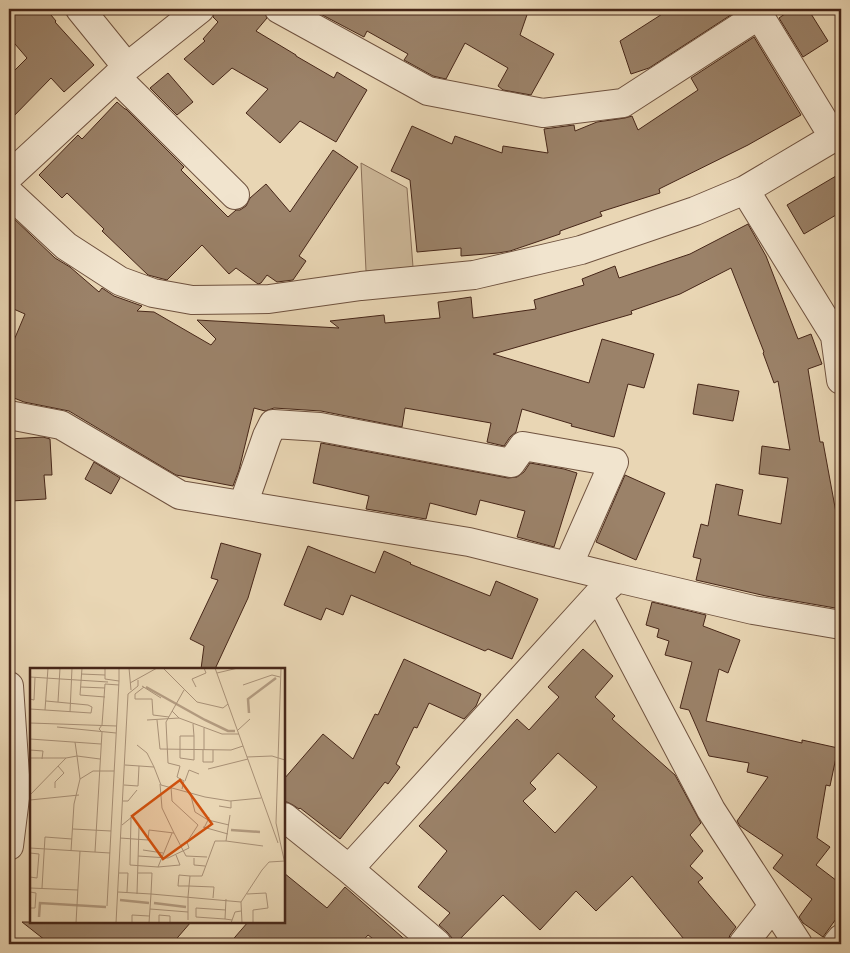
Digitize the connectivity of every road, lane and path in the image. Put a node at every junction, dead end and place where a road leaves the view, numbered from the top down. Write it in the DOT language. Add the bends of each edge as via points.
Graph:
graph roads {
  1 [pos="80,9"];
  2 [pos="200,9"];
  3 [pos="279,9"];
  4 [pos="761,11"];
  5 [pos="122,72"];
  6 [pos="838,135"];
  7 [pos="9,176"];
  8 [pos="745,190"];
  9 [pos="9,193"];
  10 [pos="235,195"];
  11 [pos="841,380"];
  12 [pos="9,415"];
  13 [pos="243,505"];
  14 [pos="568,566"];
  15 [pos="608,587"];
  16 [pos="841,625"];
  17 [pos="9,686"];
  18 [pos="285,818"];
  19 [pos="9,846"];
  20 [pos="349,869"];
  21 [pos="773,906"];
  22 [pos="841,939"];
  23 [pos="437,944"];
  24 [pos="743,944"];
  25 [pos="798,944"];
  26 [pos="837,944"];
  1 -- 5 [label="street"];
  2 -- 5 [label="street"];
  3 -- 4 [label="street" via="428,91 543,113 622,103"];
  4 -- 6 [label="street"];
  5 -- 7 [label="street"];
  5 -- 10 [label="street"];
  6 -- 8 [label="street"];
  8 -- 9 [label="street" via="695,211 581,250 474,275 269,299 192,300 153,293 120,281 66,246"];
  8 -- 11 [label="street" via="835,336"];
  12 -- 13 [label="street" via="61,425 180,494"];
  13 -- 14 [label="street" via="468,542"];
  13 -- 14 [label="street" via="273,424 320,426 511,463 523,446 614,462"];
  14 -- 15 [label="street"];
  15 -- 16 [label="street"];
  15 -- 20 [label="street"];
  15 -- 21 [label="street" via="711,810"];
  17 -- 19 [label="street" via="16,790"];
  18 -- 20 [label="street"];
  20 -- 23 [label="street"];
  21 -- 24 [label="street"];
  21 -- 25 [label="street"];
  22 -- 26 [label="street"];
}
